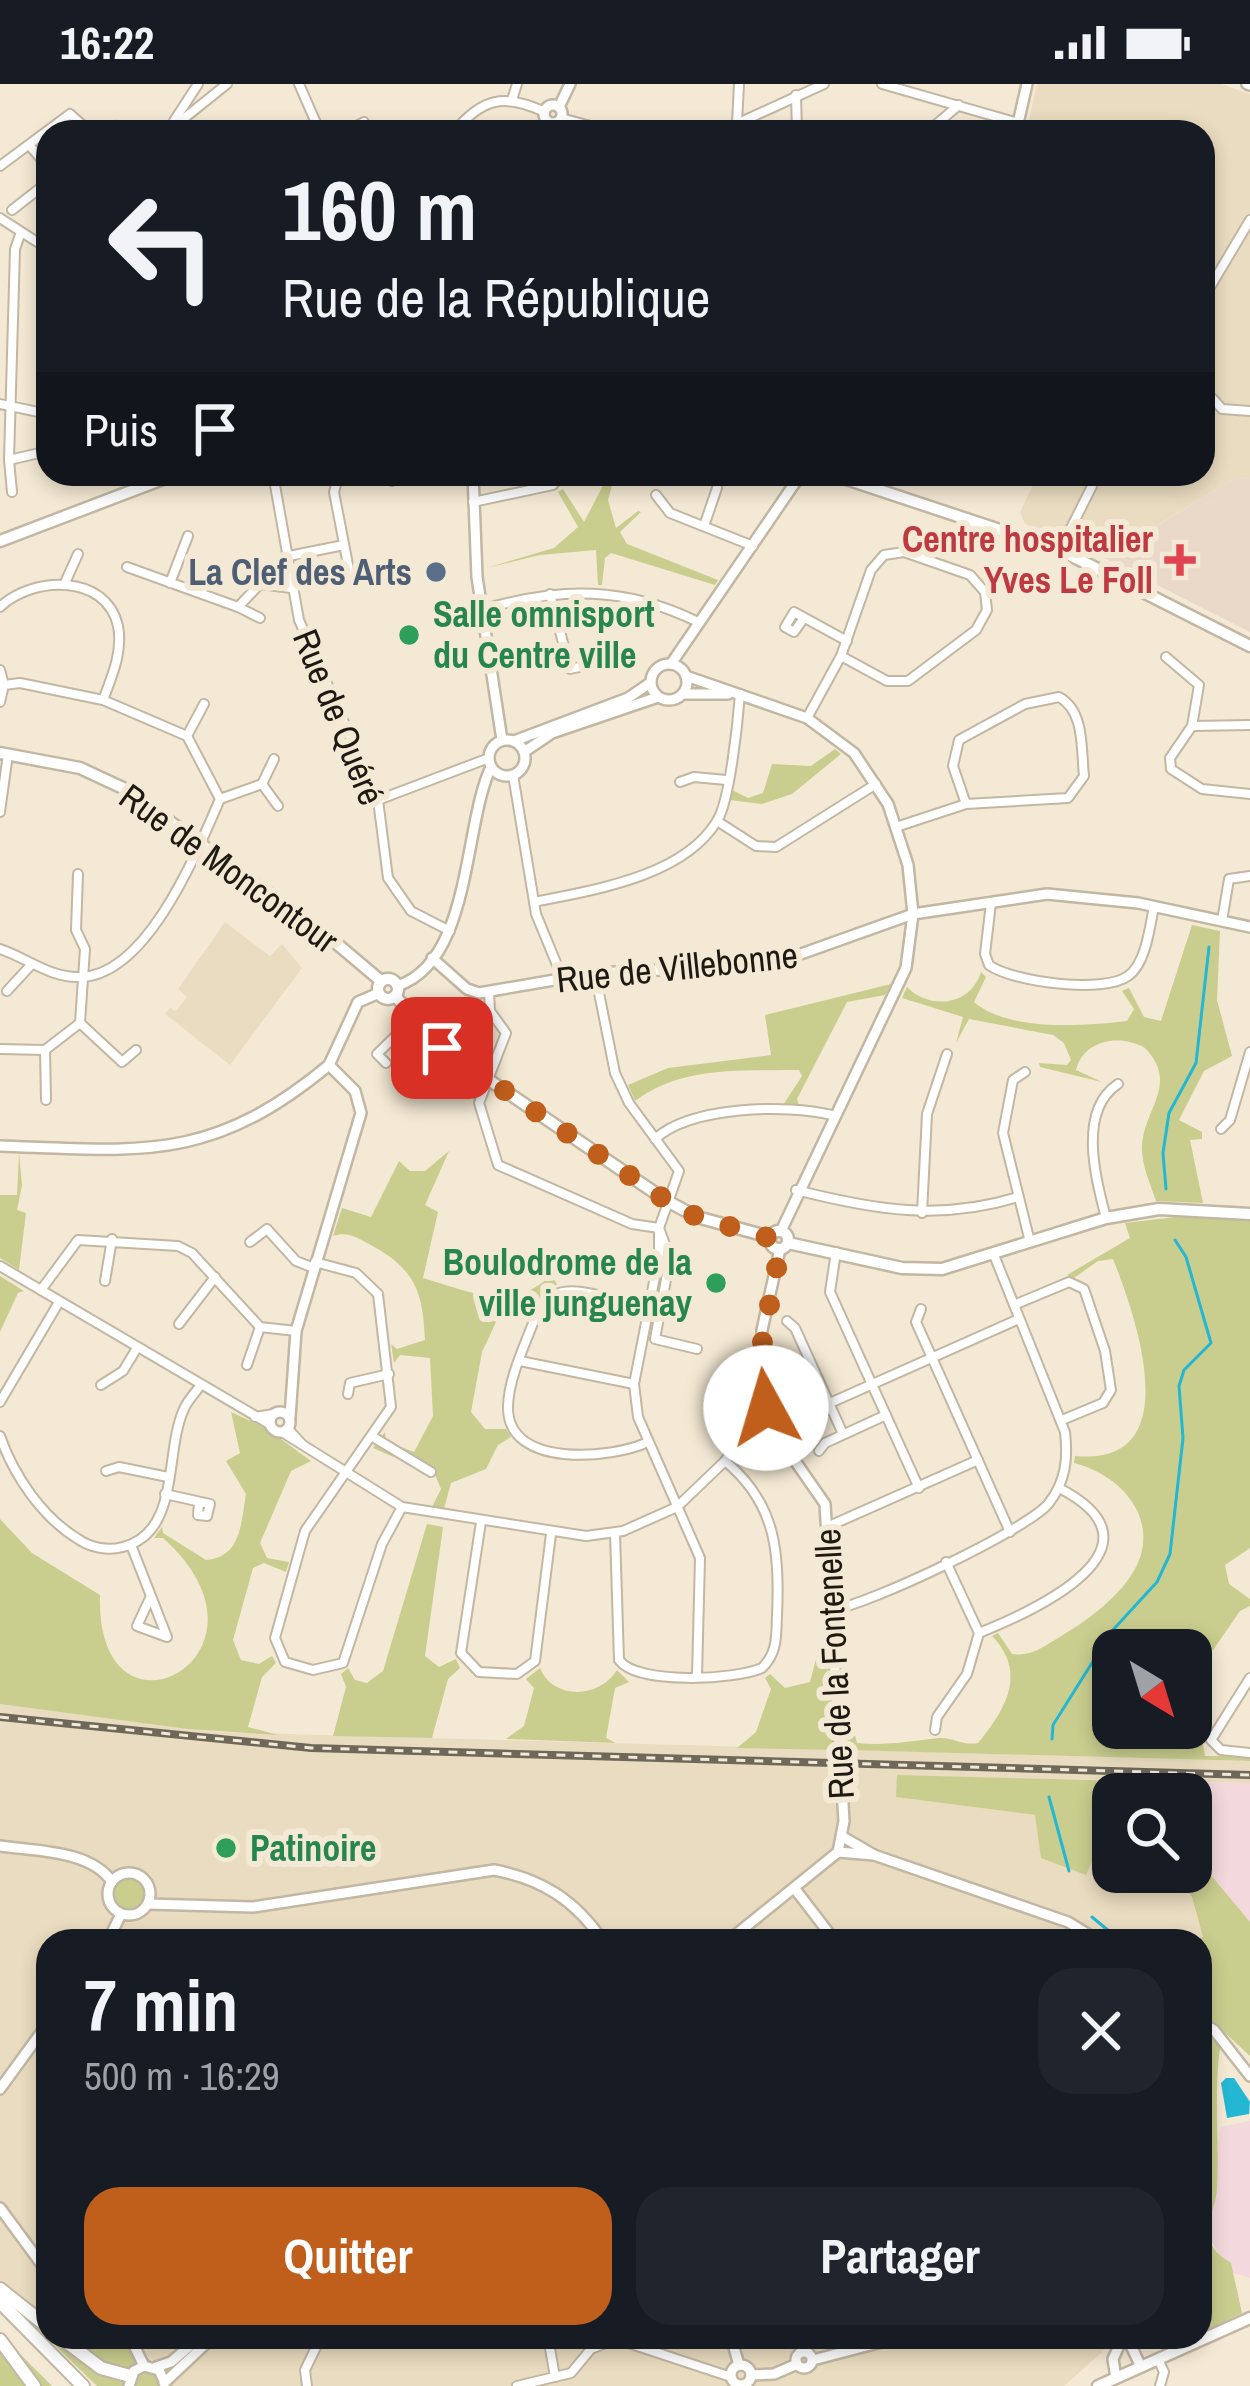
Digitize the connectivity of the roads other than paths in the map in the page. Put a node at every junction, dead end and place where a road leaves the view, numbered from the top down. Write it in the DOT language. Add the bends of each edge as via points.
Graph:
graph roads {
  1 [pos="198,84"];
  2 [pos="227,84"];
  3 [pos="299,84"];
  4 [pos="517,84"];
  5 [pos="570,84"];
  6 [pos="739,84"];
  7 [pos="824,84"];
  8 [pos="882,84"];
  9 [pos="941,84"];
  10 [pos="1027,84"];
  11 [pos="796,95"];
  12 [pos="940,98"];
  13 [pos="512,100"];
  14 [pos="959,105"];
  15 [pos="545,112"];
  16 [pos="175,120"];
  17 [pos="182,120"];
  18 [pos="315,120"];
  19 [pos="464,120"];
  20 [pos="556,120"];
  21 [pos="737,120"];
  22 [pos="743,120"];
  23 [pos="797,120"];
  24 [pos="941,120"];
  25 [pos="997,120"];
  26 [pos="1019,120"];
  27 [pos="36,141"];
  28 [pos="29,146"];
  29 [pos="36,154"];
  30 [pos="0,166"];
  31 [pos="36,191"];
  32 [pos="12,210"];
  33 [pos="0,218"];
  34 [pos="1250,220"];
  35 [pos="21,232"];
  36 [pos="36,241"];
  37 [pos="1215,279"];
  38 [pos="1215,401"];
  39 [pos="4,405"];
  40 [pos="1250,411"];
  41 [pos="36,412"];
  42 [pos="36,454"];
  43 [pos="10,460"];
  44 [pos="144,486"];
  45 [pos="275,486"];
  46 [pos="336,486"];
  47 [pos="473,486"];
  48 [pos="548,486"];
  49 [pos="793,486"];
  50 [pos="867,486"];
  51 [pos="1091,486"];
  52 [pos="717,488"];
  53 [pos="12,492"];
  54 [pos="656,495"];
  55 [pos="473,502"];
  56 [pos="704,526"];
  57 [pos="188,536"];
  58 [pos="0,541"];
  59 [pos="344,544"];
  60 [pos="754,547"];
  61 [pos="1060,550"];
  62 [pos="78,554"];
  63 [pos="284,556"];
  64 [pos="127,567"];
  65 [pos="350,575"];
  66 [pos="170,583"];
  67 [pos="64,585"];
  68 [pos="291,588"];
  69 [pos="550,594"];
  70 [pos="0,607"];
  71 [pos="238,608"];
  72 [pos="484,609"];
  73 [pos="260,618"];
  74 [pos="804,618"];
  75 [pos="698,622"];
  76 [pos="847,641"];
  77 [pos="1250,646"];
  78 [pos="841,656"];
  79 [pos="1166,657"];
  80 [pos="598,663"];
  81 [pos="671,664"];
  82 [pos="0,670"];
  83 [pos="686,676"];
  84 [pos="650,683"];
  85 [pos="4,685"];
  86 [pos="740,693"];
  87 [pos="682,694"];
  88 [pos="658,697"];
  89 [pos="103,700"];
  90 [pos="0,702"];
  91 [pos="204,704"];
  92 [pos="807,718"];
  93 [pos="1250,725"];
  94 [pos="1192,726"];
  95 [pos="187,736"];
  96 [pos="508,741"];
  97 [pos="524,752"];
  98 [pos="4,754"];
  99 [pos="274,759"];
  100 [pos="490,762"];
  101 [pos="508,775"];
  102 [pos="726,780"];
  103 [pos="680,782"];
  104 [pos="262,784"];
  105 [pos="876,784"];
  106 [pos="483,793"];
  107 [pos="1250,794"];
  108 [pos="220,800"];
  109 [pos="378,800"];
  110 [pos="966,804"];
  111 [pos="278,806"];
  112 [pos="0,812"];
  113 [pos="717,821"];
  114 [pos="899,826"];
  115 [pos="201,842"];
  116 [pos="78,874"];
  117 [pos="1250,876"];
  118 [pos="535,902"];
  119 [pos="991,903"];
  120 [pos="1154,906"];
  121 [pos="913,914"];
  122 [pos="1219,921"];
  123 [pos="1250,927"];
  124 [pos="450,931"];
  125 [pos="0,949"];
  126 [pos="432,958"];
  127 [pos="32,964"];
  128 [pos="595,973"];
  129 [pos="85,977"];
  130 [pos="562,977"];
  131 [pos="380,987"];
  132 [pos="7,991"];
  133 [pos="396,991"];
  134 [pos="470,991"];
  135 [pos="489,992"];
  136 [pos="490,1011"];
  137 [pos="415,1017"];
  138 [pos="80,1023"];
  139 [pos="0,1048"];
  140 [pos="45,1050"];
  141 [pos="136,1050"];
  142 [pos="1250,1052"];
  143 [pos="947,1054"];
  144 [pos="386,1063"];
  145 [pos="329,1065"];
  146 [pos="1025,1072"];
  147 [pos="491,1081"];
  148 [pos="1118,1084"];
  149 [pos="46,1100"];
  150 [pos="832,1115"];
  151 [pos="1221,1129"];
  152 [pos="655,1138"];
  153 [pos="0,1146"];
  154 [pos="796,1190"];
  155 [pos="1018,1197"];
  156 [pos="667,1201"];
  157 [pos="922,1214"];
  158 [pos="1250,1214"];
  159 [pos="1106,1218"];
  160 [pos="659,1228"];
  161 [pos="776,1234"];
  162 [pos="112,1239"];
  163 [pos="250,1242"];
  164 [pos="1030,1242"];
  165 [pos="784,1246"];
  166 [pos="836,1252"];
  167 [pos="994,1255"];
  168 [pos="315,1265"];
  169 [pos="0,1266"];
  170 [pos="214,1276"];
  171 [pos="105,1281"];
  172 [pos="41,1290"];
  173 [pos="59,1302"];
  174 [pos="1014,1305"];
  175 [pos="920,1309"];
  176 [pos="647,1310"];
  177 [pos="1019,1318"];
  178 [pos="787,1322"];
  179 [pos="179,1324"];
  180 [pos="260,1327"];
  181 [pos="296,1331"];
  182 [pos="137,1348"];
  183 [pos="697,1348"];
  184 [pos="932,1358"];
  185 [pos="520,1361"];
  186 [pos="247,1365"];
  187 [pos="389,1374"];
  188 [pos="634,1384"];
  189 [pos="872,1384"];
  190 [pos="101,1385"];
  191 [pos="200,1386"];
  192 [pos="348,1394"];
  193 [pos="0,1402"];
  194 [pos="830,1403"];
  195 [pos="886,1415"];
  196 [pos="1062,1420"];
  197 [pos="760,1421"];
  198 [pos="282,1422"];
  199 [pos="844,1434"];
  200 [pos="0,1436"];
  201 [pos="373,1437"];
  202 [pos="648,1442"];
  203 [pos="819,1451"];
  204 [pos="978,1460"];
  205 [pos="724,1461"];
  206 [pos="106,1471"];
  207 [pos="431,1472"];
  208 [pos="344,1474"];
  209 [pos="168,1477"];
  210 [pos="919,1488"];
  211 [pos="1059,1488"];
  212 [pos="165,1494"];
  213 [pos="199,1503"];
  214 [pos="402,1507"];
  215 [pos="677,1508"];
  216 [pos="481,1522"];
  217 [pos="827,1527"];
  218 [pos="1010,1532"];
  219 [pos="615,1533"];
  220 [pos="551,1534"];
  221 [pos="130,1545"];
  222 [pos="946,1562"];
  223 [pos="151,1596"];
  224 [pos="830,1610"];
  225 [pos="980,1634"];
  226 [pos="697,1676"];
  227 [pos="1250,1678"];
  228 [pos="935,1730"];
  229 [pos="1250,1753"];
  230 [pos="842,1837"];
  231 [pos="0,1846"];
  232 [pos="838,1852"];
  233 [pos="874,1855"];
  234 [pos="112,1882"];
  235 [pos="795,1889"];
  236 [pos="148,1904"];
  237 [pos="121,1914"];
  238 [pos="114,1929"];
  239 [pos="593,1929"];
  240 [pos="743,1929"];
  241 [pos="826,1929"];
  242 [pos="1078,1929"];
  243 [pos="1212,2033"];
  244 [pos="36,2040"];
  245 [pos="1250,2076"];
  246 [pos="0,2089"];
  247 [pos="0,2208"];
  248 [pos="36,2256"];
  249 [pos="0,2289"];
  250 [pos="0,2302"];
  251 [pos="0,2312"];
  252 [pos="36,2318"];
  253 [pos="1250,2318"];
  254 [pos="1212,2335"];
  255 [pos="36,2338"];
  256 [pos="0,2340"];
  257 [pos="46,2349"];
  258 [pos="76,2349"];
  259 [pos="138,2349"];
  260 [pos="186,2349"];
  261 [pos="200,2349"];
  262 [pos="315,2349"];
  263 [pos="550,2349"];
  264 [pos="591,2349"];
  265 [pos="646,2349"];
  266 [pos="735,2349"];
  267 [pos="855,2349"];
  268 [pos="1119,2349"];
  269 [pos="1137,2349"];
  270 [pos="1181,2349"];
  271 [pos="1150,2363"];
  272 [pos="740,2365"];
  273 [pos="150,2367"];
  274 [pos="752,2375"];
  275 [pos="731,2377"];
  276 [pos="555,2378"];
  277 [pos="1116,2378"];
  278 [pos="130,2381"];
  279 [pos="164,2384"];
  280 [pos="34,2386"];
  281 [pos="71,2386"];
  282 [pos="83,2386"];
  283 [pos="308,2386"];
  284 [pos="517,2386"];
  285 [pos="743,2386"];
  286 [pos="1098,2386"];
  287 [pos="1160,2386"];
  1 -- 16 [label="street"];
  2 -- 17 [label="street"];
  3 -- 18 [label="street"];
  4 -- 13 [label="street"];
  5 -- 20 [label="street"];
  6 -- 21 [label="street"];
  7 -- 11 [label="street"];
  8 -- 12 [label="street"];
  9 -- 12 [label="street"];
  10 -- 26 [label="street"];
  11 -- 22 [label="street"];
  11 -- 23 [label="street"];
  12 -- 14 [label="street"];
  13 -- 15 [label="street"];
  13 -- 19 [label="street" via="478,104"];
  14 -- 24 [label="street"];
  14 -- 25 [label="street"];
  15 -- 20 [label="street"];
  27 -- 28 [label="street"];
  28 -- 29 [label="street"];
  28 -- 30 [label="street"];
  31 -- 32 [label="street"];
  33 -- 35 [label="street"];
  34 -- 37 [label="street"];
  35 -- 36 [label="street"];
  35 -- 39 [label="street"];
  38 -- 40 [label="street"];
  39 -- 41 [label="street"];
  39 -- 43 [label="street"];
  42 -- 43 [label="street"];
  43 -- 53 [label="street"];
  44 -- 58 [label="main road"];
  45 -- 63 [label="street, Rue de Quéré"];
  46 -- 59 [label="street"];
  47 -- 55 [label="street"];
  48 -- 55 [label="street"];
  49 -- 60 [label="street"];
  50 -- 61 [label="main road"];
  51 -- 61 [label="street"];
  52 -- 56 [label="street"];
  54 -- 56 [label="street" via="670,513"];
  55 -- 72 [label="street"];
  56 -- 60 [label="street"];
  57 -- 66 [label="street"];
  59 -- 63 [label="street"];
  59 -- 65 [label="street"];
  60 -- 75 [label="street"];
  61 -- 77 [label="main road"];
  62 -- 67 [label="street"];
  63 -- 68 [label="street, Rue de Quéré"];
  64 -- 66 [label="street"];
  66 -- 71 [label="street"];
  67 -- 70 [label="street"];
  67 -- 89 [label="street" via="100,596 118,622 119,654"];
  68 -- 71 [label="street" via="260,584"];
  68 -- 109 [label="street, Rue de Quéré" via="308,647"];
  69 -- 72 [label="street"];
  69 -- 75 [label="street" via="620,594"];
  69 -- 80 [label="street" via="570,669"];
  71 -- 73 [label="street"];
  72 -- 96 [label="street"];
  74 -- 76 [label="street"];
  75 -- 81 [label="street"];
  76 -- 78 [label="street"];
  76 -- 78 [label="street" via="884,555 904,552 970,575 985,592 987,610 976,630 908,681 887,681"];
  78 -- 92 [label="street"];
  79 -- 94 [label="street" via="1199,685"];
  81 -- 83 [label="street"];
  81 -- 84 [label="street" via="656,668"];
  82 -- 85 [label="street"];
  83 -- 86 [label="street"];
  83 -- 87 [label="street"];
  84 -- 88 [label="street"];
  84 -- 96 [label="street"];
  85 -- 89 [label="street"];
  85 -- 90 [label="street"];
  86 -- 87 [label="street"];
  86 -- 92 [label="street"];
  86 -- 102 [label="street"];
  87 -- 88 [label="street"];
  88 -- 97 [label="street" via="552,733"];
  89 -- 95 [label="street"];
  91 -- 95 [label="street"];
  92 -- 105 [label="street" via="854,754"];
  93 -- 94 [label="street"];
  94 -- 107 [label="street" via="1170,758 1172,770 1202,789"];
  95 -- 108 [label="street"];
  96 -- 97 [label="street"];
  96 -- 100 [label="street"];
  97 -- 101 [label="street" via="525,763"];
  98 -- 112 [label="street"];
  98 -- 115 [label="main road, Rue de Moncontour" via="80,768"];
  99 -- 104 [label="street"];
  100 -- 101 [label="street"];
  100 -- 106 [label="street"];
  100 -- 109 [label="street"];
  101 -- 106 [label="street"];
  101 -- 118 [label="street"];
  102 -- 103 [label="street"];
  102 -- 113 [label="street"];
  104 -- 108 [label="street"];
  104 -- 111 [label="street"];
  105 -- 113 [label="street" via="776,847 756,846"];
  105 -- 114 [label="street"];
  106 -- 124 [label="street"];
  108 -- 115 [label="street"];
  109 -- 124 [label="street, Rue de Quéré" via="395,895"];
  110 -- 110 [label="street" via="1058,800 1076,792 1084,776 1070,704 1046,698 959,740 953,766"];
  110 -- 114 [label="street"];
  113 -- 118 [label="street" via="652,872"];
  114 -- 121 [label="street"];
  115 -- 129 [label="street" via="132,954"];
  115 -- 131 [label="main road, Rue de Moncontour"];
  116 -- 129 [label="street"];
  117 -- 122 [label="street" via="1229,879"];
  118 -- 130 [label="street"];
  119 -- 120 [label="street, Rue de Villebonne" via="1047,894"];
  119 -- 120 [label="street" via="989,965 1065,984 1124,980 1134,972"];
  119 -- 121 [label="street, Rue de Villebonne"];
  120 -- 122 [label="street, Rue de Villebonne"];
  121 -- 128 [label="street, Rue de Villebonne" via="770,965"];
  121 -- 150 [label="street" via="906,968"];
  122 -- 123 [label="street, Rue de Villebonne"];
  124 -- 126 [label="street"];
  125 -- 127 [label="street"];
  126 -- 133 [label="street"];
  126 -- 134 [label="street"];
  127 -- 129 [label="street"];
  127 -- 132 [label="street"];
  128 -- 130 [label="street, Rue de Villebonne"];
  128 -- 152 [label="street" via="615,1072"];
  129 -- 138 [label="street"];
  130 -- 135 [label="street, Rue de Villebonne"];
  131 -- 133 [label="main road" via="386,999"];
  131 -- 145 [label="street" via="358,1002"];
  133 -- 137 [label="main road"];
  134 -- 135 [label="street, Rue de Villebonne"];
  134 -- 136 [label="street"];
  135 -- 136 [label="street"];
  136 -- 147 [label="street" via="506,1033"];
  137 -- 144 [label="street" via="377,1054"];
  137 -- 147 [label="main road" via="442,1048"];
  138 -- 140 [label="street"];
  138 -- 141 [label="street" via="122,1062"];
  139 -- 140 [label="street"];
  140 -- 149 [label="street"];
  142 -- 151 [label="street"];
  143 -- 157 [label="street" via="928,1114"];
  145 -- 153 [label="street" via="262,1114 176,1146"];
  145 -- 168 [label="street" via="355,1091 362,1114"];
  146 -- 155 [label="street" via="1013,1080 1003,1133"];
  147 -- 156 [label="main road"];
  147 -- 160 [label="street" via="479,1103 503,1170"];
  148 -- 159 [label="street" via="1106,1092 1093,1151"];
  150 -- 152 [label="street" via="701,1114"];
  150 -- 154 [label="street"];
  152 -- 156 [label="street" via="679,1171"];
  154 -- 157 [label="street"];
  154 -- 161 [label="street"];
  155 -- 157 [label="street"];
  155 -- 164 [label="street"];
  156 -- 160 [label="street"];
  156 -- 161 [label="main road" via="697,1217"];
  158 -- 159 [label="main road" via="1171,1208"];
  159 -- 164 [label="main road"];
  160 -- 176 [label="street"];
  160 -- 183 [label="street" via="670,1258 655,1339"];
  161 -- 165 [label="main road"];
  162 -- 170 [label="street" via="178,1246"];
  162 -- 171 [label="street"];
  162 -- 172 [label="street" via="77,1240"];
  163 -- 168 [label="street" via="267,1229 296,1261"];
  164 -- 167 [label="main road"];
  165 -- 166 [label="main road"];
  165 -- 197 [label="street, Rue de la Fontenelle" via="762,1330 762,1407 771,1413"];
  166 -- 167 [label="main road" via="942,1269"];
  166 -- 189 [label="street" via="830,1292"];
  167 -- 174 [label="street"];
  168 -- 181 [label="street"];
  168 -- 187 [label="street" via="356,1273 378,1294"];
  169 -- 172 [label="street"];
  170 -- 179 [label="street"];
  170 -- 180 [label="street"];
  172 -- 173 [label="street"];
  173 -- 182 [label="street"];
  173 -- 193 [label="street"];
  174 -- 177 [label="street"];
  174 -- 196 [label="street" via="1069,1282 1084,1289 1092,1308 1111,1390 1103,1403"];
  175 -- 184 [label="street" via="916,1322"];
  176 -- 185 [label="street" via="560,1290 542,1302"];
  176 -- 188 [label="street"];
  177 -- 184 [label="street"];
  177 -- 196 [label="street"];
  178 -- 194 [label="street"];
  180 -- 181 [label="street"];
  180 -- 186 [label="street"];
  181 -- 198 [label="street" via="294,1390"];
  182 -- 190 [label="street" via="123,1371"];
  182 -- 191 [label="street"];
  184 -- 189 [label="street"];
  184 -- 204 [label="street"];
  185 -- 188 [label="street"];
  185 -- 202 [label="street" via="508,1405 529,1445 601,1458"];
  187 -- 192 [label="street" via="350,1383"];
  187 -- 201 [label="street" via="391,1407"];
  188 -- 202 [label="street"];
  189 -- 194 [label="street"];
  189 -- 195 [label="street"];
  191 -- 198 [label="street" via="254,1417"];
  191 -- 209 [label="street" via="183,1409"];
  194 -- 199 [label="street"];
  195 -- 199 [label="street"];
  195 -- 210 [label="street"];
  196 -- 211 [label="street" via="1067,1458"];
  197 -- 205 [label="street"];
  197 -- 217 [label="street, Rue de la Fontenelle" via="815,1487"];
  198 -- 208 [label="street"];
  199 -- 203 [label="street"];
  200 -- 221 [label="street" via="24,1485 56,1523 95,1547"];
  201 -- 207 [label="street"];
  201 -- 208 [label="street"];
  202 -- 215 [label="street"];
  204 -- 210 [label="street"];
  204 -- 218 [label="street"];
  205 -- 215 [label="street"];
  205 -- 226 [label="street" via="764,1508 776,1536 776,1649 752,1672"];
  206 -- 209 [label="street"];
  208 -- 214 [label="street"];
  208 -- 214 [label="street" via="304,1531 278,1625 275,1647 294,1668 344,1663"];
  209 -- 212 [label="street"];
  210 -- 217 [label="street"];
  211 -- 218 [label="street"];
  211 -- 225 [label="street" via="1095,1510 1106,1535 1102,1552 1055,1596"];
  212 -- 213 [label="street"];
  212 -- 221 [label="street" via="154,1526"];
  214 -- 216 [label="street"];
  215 -- 219 [label="street"];
  215 -- 226 [label="street" via="702,1570"];
  216 -- 220 [label="street"];
  216 -- 220 [label="street" via="461,1653 479,1672 517,1674 535,1661"];
  217 -- 224 [label="street, Rue de la Fontenelle"];
  218 -- 222 [label="street"];
  219 -- 220 [label="street"];
  219 -- 226 [label="street" via="619,1660 644,1677"];
  221 -- 223 [label="street"];
  222 -- 224 [label="street"];
  222 -- 225 [label="street"];
  223 -- 223 [label="street" via="137,1626 167,1636 159,1616"];
  224 -- 230 [label="street, Rue de la Fontenelle"];
  225 -- 228 [label="street"];
  227 -- 229 [label="street" via="1211,1739 1221,1750"];
  230 -- 232 [label="street, Rue de la Fontenelle"];
  230 -- 233 [label="street"];
  231 -- 234 [label="street" via="79,1858"];
  232 -- 233 [label="street"];
  232 -- 235 [label="street"];
  233 -- 242 [label="street"];
  234 -- 236 [label="street" via="130,1873 143,1878"];
  234 -- 237 [label="street" via="109,1900"];
  235 -- 240 [label="street"];
  235 -- 241 [label="street"];
  236 -- 237 [label="street"];
  236 -- 239 [label="street" via="253,1906 494,1870 565,1897"];
  237 -- 238 [label="street"];
  243 -- 245 [label="street"];
  244 -- 246 [label="street"];
  247 -- 248 [label="street"];
  249 -- 252 [label="highway"];
  250 -- 255 [label="highway"];
  251 -- 281 [label="highway"];
  253 -- 254 [label="main road"];
  256 -- 280 [label="highway"];
  257 -- 282 [label="highway"];
  258 -- 278 [label="highway"];
  259 -- 273 [label="street"];
  260 -- 273 [label="street"];
  261 -- 279 [label="street"];
  262 -- 283 [label="street" via="304,2371"];
  263 -- 276 [label="street"];
  264 -- 276 [label="street" via="571,2373"];
  265 -- 275 [label="street"];
  266 -- 272 [label="street"];
  267 -- 274 [label="street" via="813,2360 801,2353 797,2364"];
  268 -- 277 [label="street"];
  269 -- 271 [label="street"];
  270 -- 271 [label="main road"];
  271 -- 277 [label="main road"];
  271 -- 287 [label="street" via="1164,2372"];
  272 -- 274 [label="street"];
  272 -- 275 [label="street"];
  273 -- 278 [label="street"];
  273 -- 279 [label="street"];
  274 -- 285 [label="street"];
  275 -- 285 [label="street"];
  276 -- 284 [label="street"];
  277 -- 286 [label="main road"];
}
